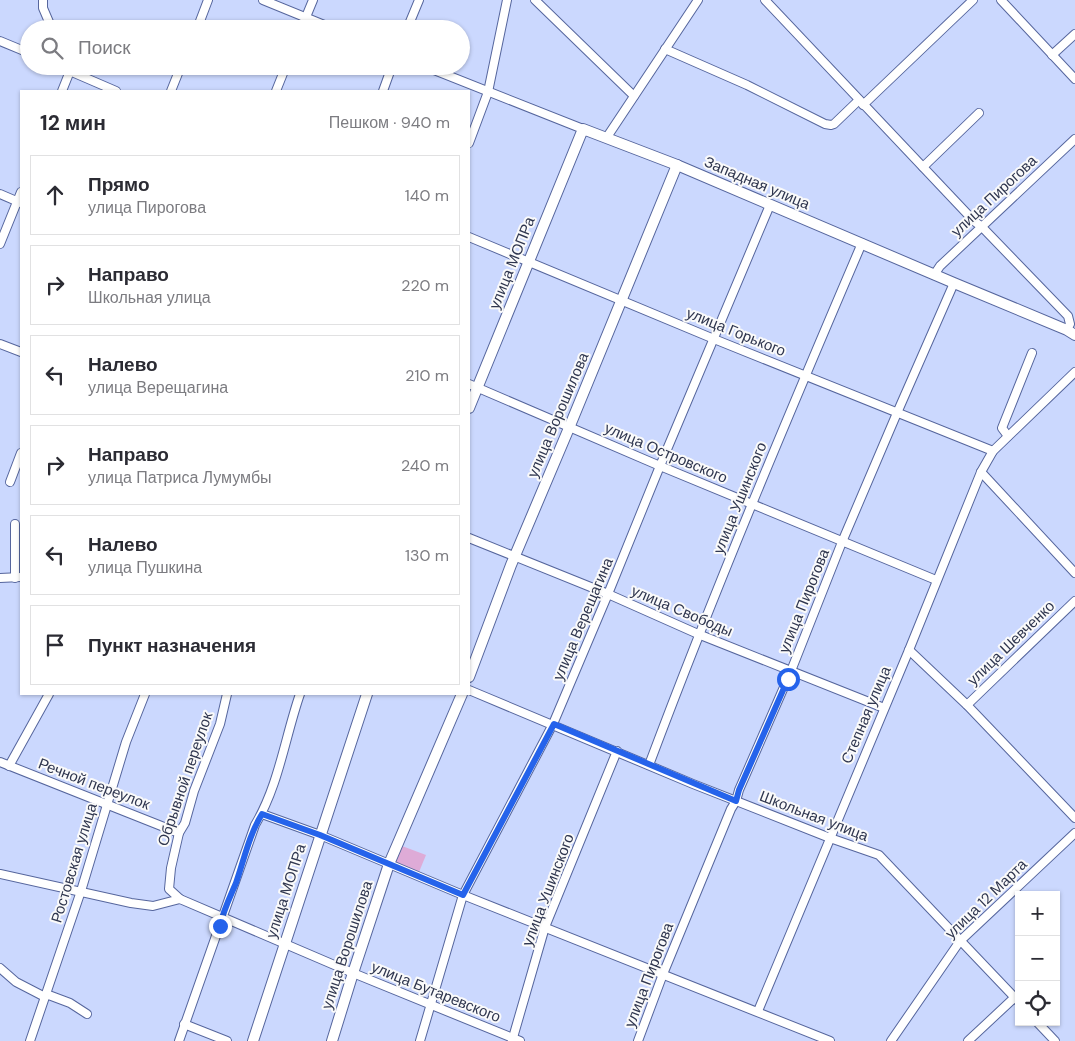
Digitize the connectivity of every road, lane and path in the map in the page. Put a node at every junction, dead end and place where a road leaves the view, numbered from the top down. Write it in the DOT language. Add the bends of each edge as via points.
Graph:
graph roads {
  1 [pos="43,0"];
  2 [pos="208,0"];
  3 [pos="262,0"];
  4 [pos="313,0"];
  5 [pos="419,0"];
  6 [pos="507,0"];
  7 [pos="535,0"];
  8 [pos="698,0"];
  9 [pos="765,0"];
  10 [pos="973,0"];
  11 [pos="1001,0"];
  12 [pos="306,17"];
  13 [pos="48,20"];
  14 [pos="200,20"];
  15 [pos="305,20"];
  16 [pos="313,20"];
  17 [pos="411,20"];
  18 [pos="1075,34"];
  19 [pos="0,41"];
  20 [pos="665,49"];
  21 [pos="20,50"];
  22 [pos="1052,55"];
  23 [pos="67,75"];
  24 [pos="82,75"];
  25 [pos="177,75"];
  26 [pos="282,75"];
  27 [pos="389,75"];
  28 [pos="446,75"];
  29 [pos="1075,79"];
  30 [pos="62,90"];
  31 [pos="114,90"];
  32 [pos="171,90"];
  33 [pos="276,90"];
  34 [pos="383,90"];
  35 [pos="488,92"];
  36 [pos="634,96"];
  37 [pos="861,102"];
  38 [pos="979,113"];
  39 [pos="583,129"];
  40 [pos="606,137"];
  41 [pos="1075,139"];
  42 [pos="470,140"];
  43 [pos="676,165"];
  44 [pos="923,167"];
  45 [pos="0,194"];
  46 [pos="19,202"];
  47 [pos="770,205"];
  48 [pos="982,226"];
  49 [pos="470,237"];
  50 [pos="862,243"];
  51 [pos="0,244"];
  52 [pos="529,262"];
  53 [pos="934,275"];
  54 [pos="954,283"];
  55 [pos="622,300"];
  56 [pos="1071,332"];
  57 [pos="714,339"];
  58 [pos="0,344"];
  59 [pos="20,352"];
  60 [pos="1032,353"];
  61 [pos="1075,372"];
  62 [pos="805,375"];
  63 [pos="473,386"];
  64 [pos="470,402"];
  65 [pos="897,413"];
  66 [pos="569,428"];
  67 [pos="1008,436"];
  68 [pos="993,451"];
  69 [pos="20,456"];
  70 [pos="660,466"];
  71 [pos="981,472"];
  72 [pos="10,482"];
  73 [pos="752,504"];
  74 [pos="15,524"];
  75 [pos="470,538"];
  76 [pos="842,542"];
  77 [pos="515,557"];
  78 [pos="1075,573"];
  79 [pos="0,578"];
  80 [pos="18,578"];
  81 [pos="936,580"];
  82 [pos="608,594"];
  83 [pos="1075,601"];
  84 [pos="698,634"];
  85 [pos="909,650"];
  86 [pos="791,671"];
  87 [pos="470,674"];
  88 [pos="470,690"];
  89 [pos="48,695"];
  90 [pos="145,695"];
  91 [pos="227,695"];
  92 [pos="300,695"];
  93 [pos="367,695"];
  94 [pos="462,695"];
  95 [pos="967,705"];
  96 [pos="884,708"];
  97 [pos="554,724"];
  98 [pos="617,752"];
  99 [pos="0,762"];
  100 [pos="649,765"];
  101 [pos="9,766"];
  102 [pos="736,801"];
  103 [pos="107,804"];
  104 [pos="262,814"];
  105 [pos="1075,818"];
  106 [pos="179,833"];
  107 [pos="1075,833"];
  108 [pos="320,835"];
  109 [pos="830,838"];
  110 [pos="389,864"];
  111 [pos="0,874"];
  112 [pos="81,891"];
  113 [pos="463,895"];
  114 [pos="180,899"];
  115 [pos="222,916"];
  116 [pos="545,928"];
  117 [pos="960,941"];
  118 [pos="285,943"];
  119 [pos="0,968"];
  120 [pos="352,972"];
  121 [pos="663,974"];
  122 [pos="46,995"];
  123 [pos="1015,998"];
  124 [pos="1015,1002"];
  125 [pos="430,1004"];
  126 [pos="758,1011"];
  127 [pos="87,1014"];
  128 [pos="184,1024"];
  129 [pos="1041,1026"];
  130 [pos="515,1040"];
  131 [pos="30,1041"];
  132 [pos="178,1041"];
  133 [pos="227,1041"];
  134 [pos="253,1041"];
  135 [pos="332,1041"];
  136 [pos="420,1041"];
  137 [pos="638,1041"];
  138 [pos="830,1041"];
  139 [pos="891,1041"];
  140 [pos="968,1041"];
  141 [pos="1055,1041"];
  1 -- 13 [label="street"];
  2 -- 14 [label="street"];
  3 -- 12 [label="street"];
  4 -- 12 [label="street"];
  5 -- 17 [label="street"];
  6 -- 35 [label="street"];
  7 -- 36 [label="street"];
  8 -- 20 [label="street"];
  9 -- 37 [label="street"];
  10 -- 37 [label="street"];
  11 -- 22 [label="street"];
  12 -- 15 [label="street"];
  12 -- 16 [label="street"];
  18 -- 22 [label="street"];
  19 -- 21 [label="street"];
  20 -- 36 [label="street"];
  20 -- 37 [label="street" via="831,125"];
  22 -- 29 [label="street"];
  23 -- 30 [label="street"];
  24 -- 31 [label="street"];
  25 -- 32 [label="street"];
  26 -- 33 [label="street"];
  27 -- 34 [label="street"];
  28 -- 35 [label="street, Западная улица"];
  35 -- 39 [label="street, Западная улица"];
  35 -- 42 [label="street"];
  36 -- 40 [label="street"];
  37 -- 44 [label="street"];
  38 -- 44 [label="street"];
  39 -- 40 [label="main road, Западная улица"];
  39 -- 52 [label="main road, улица МОПРа"];
  40 -- 43 [label="main road, Западная улица"];
  41 -- 48 [label="street, улица Пирогова"];
  43 -- 47 [label="main road, Западная улица"];
  43 -- 55 [label="main road, улица Ворошилова"];
  44 -- 48 [label="street"];
  45 -- 46 [label="street"];
  46 -- 51 [label="street"];
  47 -- 50 [label="main road, Западная улица"];
  47 -- 57 [label="street, улица Верещагина"];
  48 -- 53 [label="street, улица Пирогова"];
  48 -- 56 [label="street" via="1068,316"];
  49 -- 52 [label="street, улица Горького"];
  50 -- 53 [label="main road, Западная улица"];
  50 -- 62 [label="street, улица Ушинского"];
  52 -- 55 [label="street, улица Горького"];
  52 -- 63 [label="main road, улица МОПРа"];
  53 -- 54 [label="main road, Западная улица"];
  54 -- 56 [label="main road, Западная улица"];
  54 -- 65 [label="street, улица Пирогова"];
  55 -- 57 [label="street, улица Горького"];
  55 -- 66 [label="main road, улица Ворошилова"];
  57 -- 62 [label="street, улица Горького"];
  57 -- 70 [label="street, улица Верещагина"];
  58 -- 59 [label="street"];
  60 -- 67 [label="street" via="1002,428"];
  61 -- 67 [label="street, Степная улица"];
  62 -- 65 [label="street, улица Горького"];
  62 -- 73 [label="street, улица Ушинского"];
  63 -- 64 [label="main road, улица МОПРа"];
  63 -- 66 [label="street, улица Островского"];
  65 -- 68 [label="street, улица Горького"];
  65 -- 76 [label="street, улица Пирогова"];
  66 -- 70 [label="street, улица Островского"];
  66 -- 77 [label="main road, улица Ворошилова"];
  67 -- 68 [label="street, Степная улица"];
  68 -- 71 [label="street, Степная улица"];
  69 -- 72 [label="street"];
  70 -- 73 [label="street, улица Островского"];
  70 -- 82 [label="street, улица Верещагина"];
  71 -- 78 [label="street"];
  71 -- 81 [label="street, Степная улица"];
  73 -- 76 [label="street, улица Островского"];
  73 -- 84 [label="street, улица Ушинского"];
  74 -- 80 [label="street"];
  75 -- 77 [label="street, улица Свободы"];
  76 -- 81 [label="street, улица Островского"];
  76 -- 86 [label="street, улица Пирогова"];
  77 -- 82 [label="street, улица Свободы"];
  77 -- 87 [label="main road, улица Ворошилова"];
  79 -- 80 [label="street"];
  81 -- 85 [label="street, Степная улица"];
  82 -- 84 [label="street, улица Свободы"];
  82 -- 97 [label="street, улица Верещагина"];
  83 -- 95 [label="street, улица Шевченко"];
  84 -- 86 [label="street, улица Свободы"];
  84 -- 100 [label="street, улица Ушинского"];
  85 -- 95 [label="street"];
  85 -- 96 [label="street, Степная улица"];
  86 -- 96 [label="street, улица Свободы"];
  86 -- 102 [label="street, улица Пирогова"];
  88 -- 97 [label="street, Школьная улица"];
  89 -- 101 [label="street"];
  90 -- 103 [label="street, Ростовская улица"];
  91 -- 106 [label="street, Обрывной переулок" via="220,724"];
  92 -- 104 [label="street"];
  93 -- 108 [label="main road, улица МОПРа"];
  94 -- 110 [label="main road, улица Ворошилова"];
  95 -- 105 [label="street"];
  96 -- 109 [label="street, Степная улица"];
  97 -- 98 [label="street, Школьная улица"];
  97 -- 113 [label="street, улица Верещагина"];
  98 -- 100 [label="street, Школьная улица"];
  98 -- 116 [label="street, улица Ушинского"];
  99 -- 101 [label="street, Речной переулок"];
  100 -- 102 [label="street, Школьная улица"];
  101 -- 103 [label="street, Речной переулок"];
  102 -- 109 [label="street, Школьная улица"];
  102 -- 121 [label="street, улица Пирогова"];
  103 -- 106 [label="street, Речной переулок"];
  103 -- 112 [label="street, Ростовская улица"];
  104 -- 108 [label="street"];
  104 -- 115 [label="street" via="255,825"];
  106 -- 114 [label="street, Обрывной переулок" via="169,889"];
  107 -- 117 [label="street, улица 12 Марта"];
  108 -- 110 [label="street"];
  108 -- 118 [label="main road, улица МОПРа"];
  109 -- 117 [label="street, Школьная улица" via="879,855"];
  109 -- 126 [label="street, Степная улица"];
  110 -- 113 [label="street"];
  110 -- 120 [label="main road, улица Ворошилова"];
  111 -- 112 [label="street"];
  112 -- 114 [label="street" via="153,906"];
  112 -- 122 [label="street, Ростовская улица"];
  113 -- 116 [label="street"];
  113 -- 125 [label="street, улица Верещагина"];
  114 -- 115 [label="street, улица Бутаревского"];
  115 -- 118 [label="street, улица Бутаревского"];
  115 -- 128 [label="street"];
  116 -- 121 [label="street"];
  116 -- 130 [label="street, улица Ушинского"];
  117 -- 123 [label="street, Школьная улица"];
  117 -- 139 [label="street, улица 12 Марта"];
  118 -- 120 [label="street, улица Бутаревского"];
  118 -- 134 [label="main road, улица МОПРа"];
  119 -- 122 [label="street" via="16,982"];
  120 -- 125 [label="street, улица Бутаревского"];
  120 -- 135 [label="main road, улица Ворошилова"];
  121 -- 126 [label="street"];
  121 -- 137 [label="street, улица Пирогова"];
  122 -- 127 [label="street"];
  122 -- 131 [label="street, Ростовская улица"];
  124 -- 140 [label="street"];
  125 -- 130 [label="street, улица Бутаревского"];
  125 -- 136 [label="street, улица Верещагина"];
  126 -- 138 [label="street"];
  128 -- 132 [label="street"];
  128 -- 133 [label="street"];
  129 -- 141 [label="street"];
}
